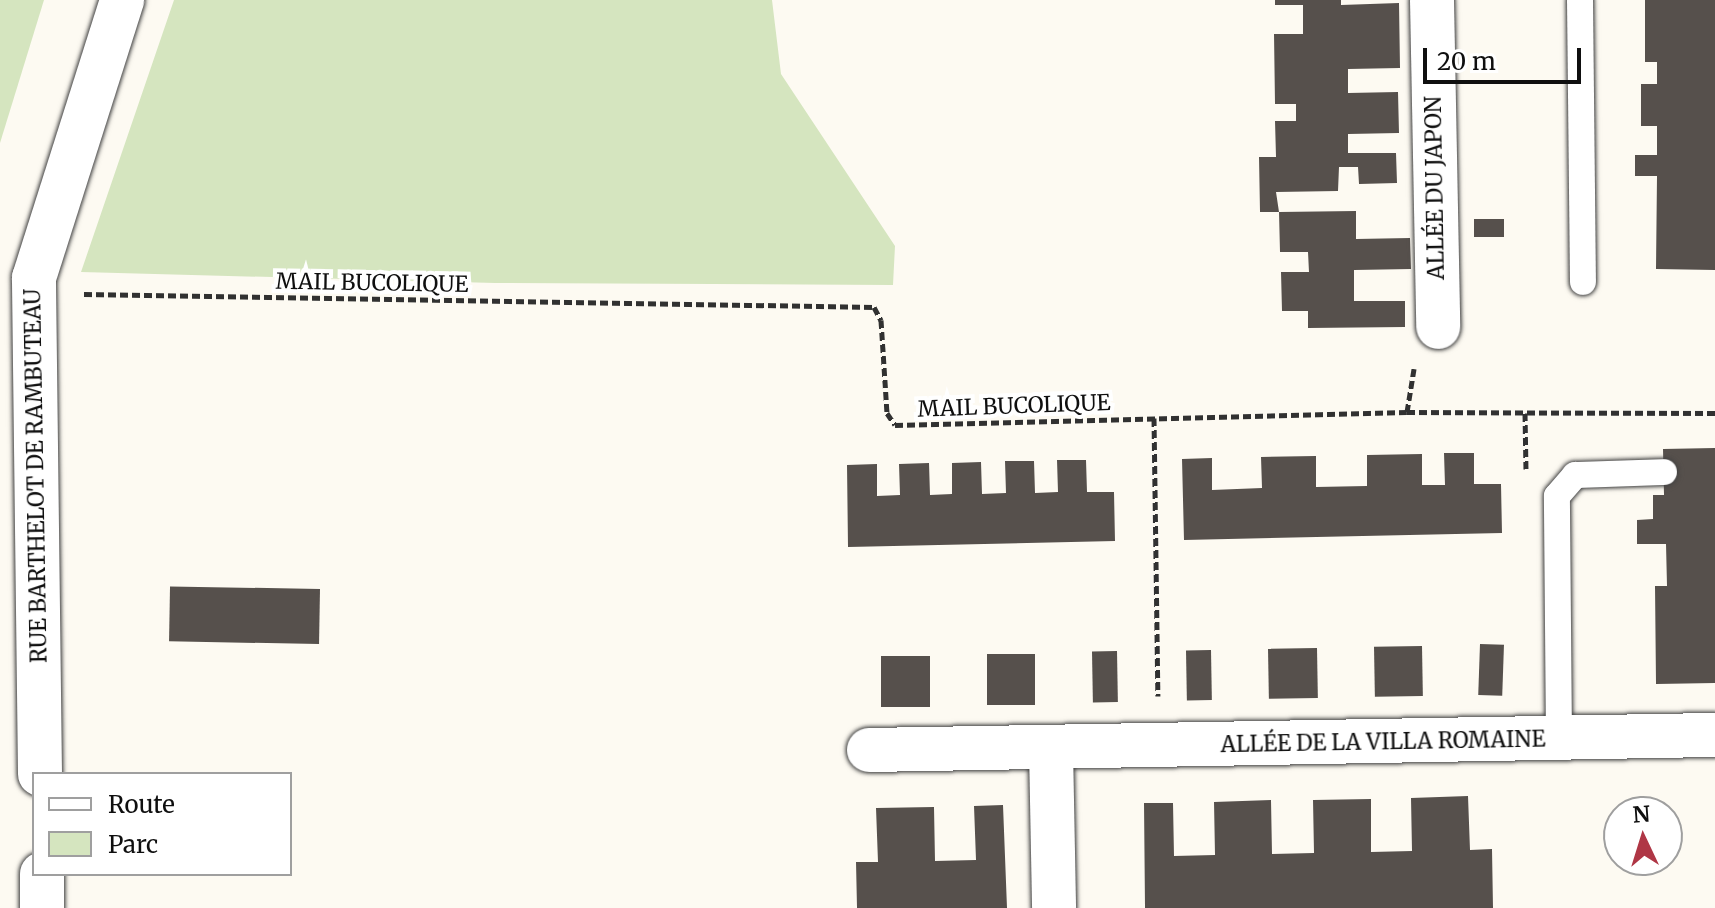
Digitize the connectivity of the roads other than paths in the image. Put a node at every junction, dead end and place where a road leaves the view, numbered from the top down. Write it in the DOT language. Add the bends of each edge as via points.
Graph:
graph roads {
  1 [pos="122,0"];
  2 [pos="1432,0"];
  3 [pos="1580,0"];
  4 [pos="1583,282"];
  5 [pos="1438,327"];
  6 [pos="1664,472"];
  7 [pos="1715,735"];
  8 [pos="1559,739"];
  9 [pos="1051,748"];
  10 [pos="869,750"];
  11 [pos="40,772"];
  12 [pos="42,876"];
  13 [pos="42,908"];
  14 [pos="1054,908"];
  1 -- 11 [label="street, RUE BARTHELOT DE RAMBUTEAU" via="34,278"];
  2 -- 5 [label="street, ALLÉE DU JAPON"];
  3 -- 4 [label="lane"];
  6 -- 8 [label="lane" via="1575,475 1557,496"];
  7 -- 8 [label="street, ALLÉE DE LA VILLA ROMAINE"];
  8 -- 9 [label="street, ALLÉE DE LA VILLA ROMAINE"];
  9 -- 10 [label="street, ALLÉE DE LA VILLA ROMAINE"];
  9 -- 14 [label="street"];
  12 -- 13 [label="street"];
}
